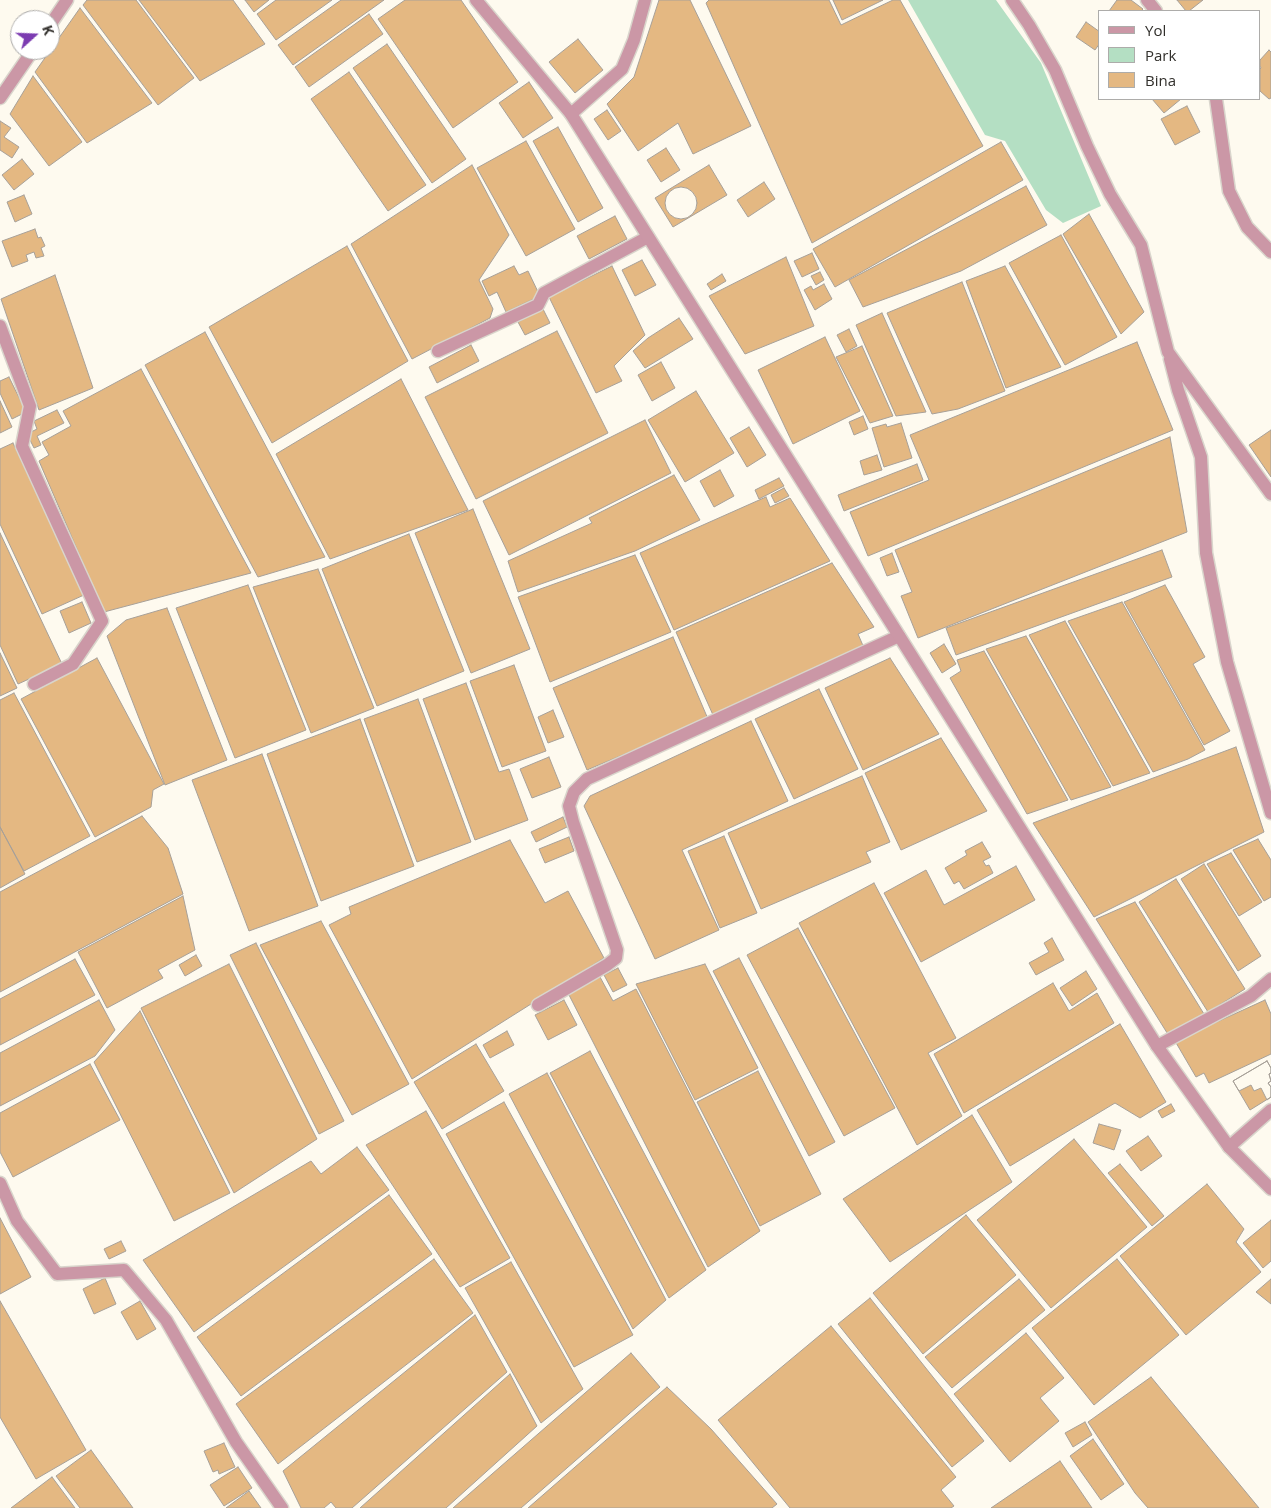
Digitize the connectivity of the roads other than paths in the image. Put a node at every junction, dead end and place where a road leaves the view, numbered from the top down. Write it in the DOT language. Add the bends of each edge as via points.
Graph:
graph roads {
  1 [pos="476,0"];
  2 [pos="645,0"];
  3 [pos="1012,0"];
  4 [pos="1147,0"];
  5 [pos="1155,10"];
  6 [pos="26,60"];
  7 [pos="0,98"];
  8 [pos="1216,100"];
  9 [pos="571,114"];
  10 [pos="648,237"];
  11 [pos="1271,252"];
  12 [pos="0,326"];
  13 [pos="438,351"];
  14 [pos="1168,352"];
  15 [pos="1271,494"];
  16 [pos="899,636"];
  17 [pos="34,684"];
  18 [pos="1271,813"];
  19 [pos="1271,979"];
  20 [pos="538,1005"];
  21 [pos="1157,1046"];
  22 [pos="1271,1110"];
  23 [pos="1229,1147"];
  24 [pos="0,1183"];
  25 [pos="1271,1190"];
  26 [pos="282,1508"];
  1 -- 9 [label="street"];
  2 -- 9 [label="street" via="622,69"];
  3 -- 14 [label="street" via="1054,70 1110,194 1141,244"];
  4 -- 5 [label="street"];
  6 -- 7 [label="street"];
  8 -- 11 [label="street" via="1229,191 1247,227"];
  9 -- 10 [label="street"];
  10 -- 13 [label="street" via="544,293 538,305"];
  10 -- 16 [label="street"];
  12 -- 17 [label="street" via="30,406 22,446 102,621 73,664"];
  14 -- 15 [label="street"];
  14 -- 18 [label="street" via="1201,457 1206,553 1227,662"];
  16 -- 20 [label="street" via="587,779 574,792 569,806 573,822 617,950 616,958"];
  16 -- 21 [label="street"];
  19 -- 21 [label="street" via="1251,996"];
  21 -- 23 [label="street"];
  22 -- 23 [label="street"];
  23 -- 25 [label="street"];
  24 -- 26 [label="street" via="17,1221 57,1274 124,1270 166,1320 236,1442"];
}
